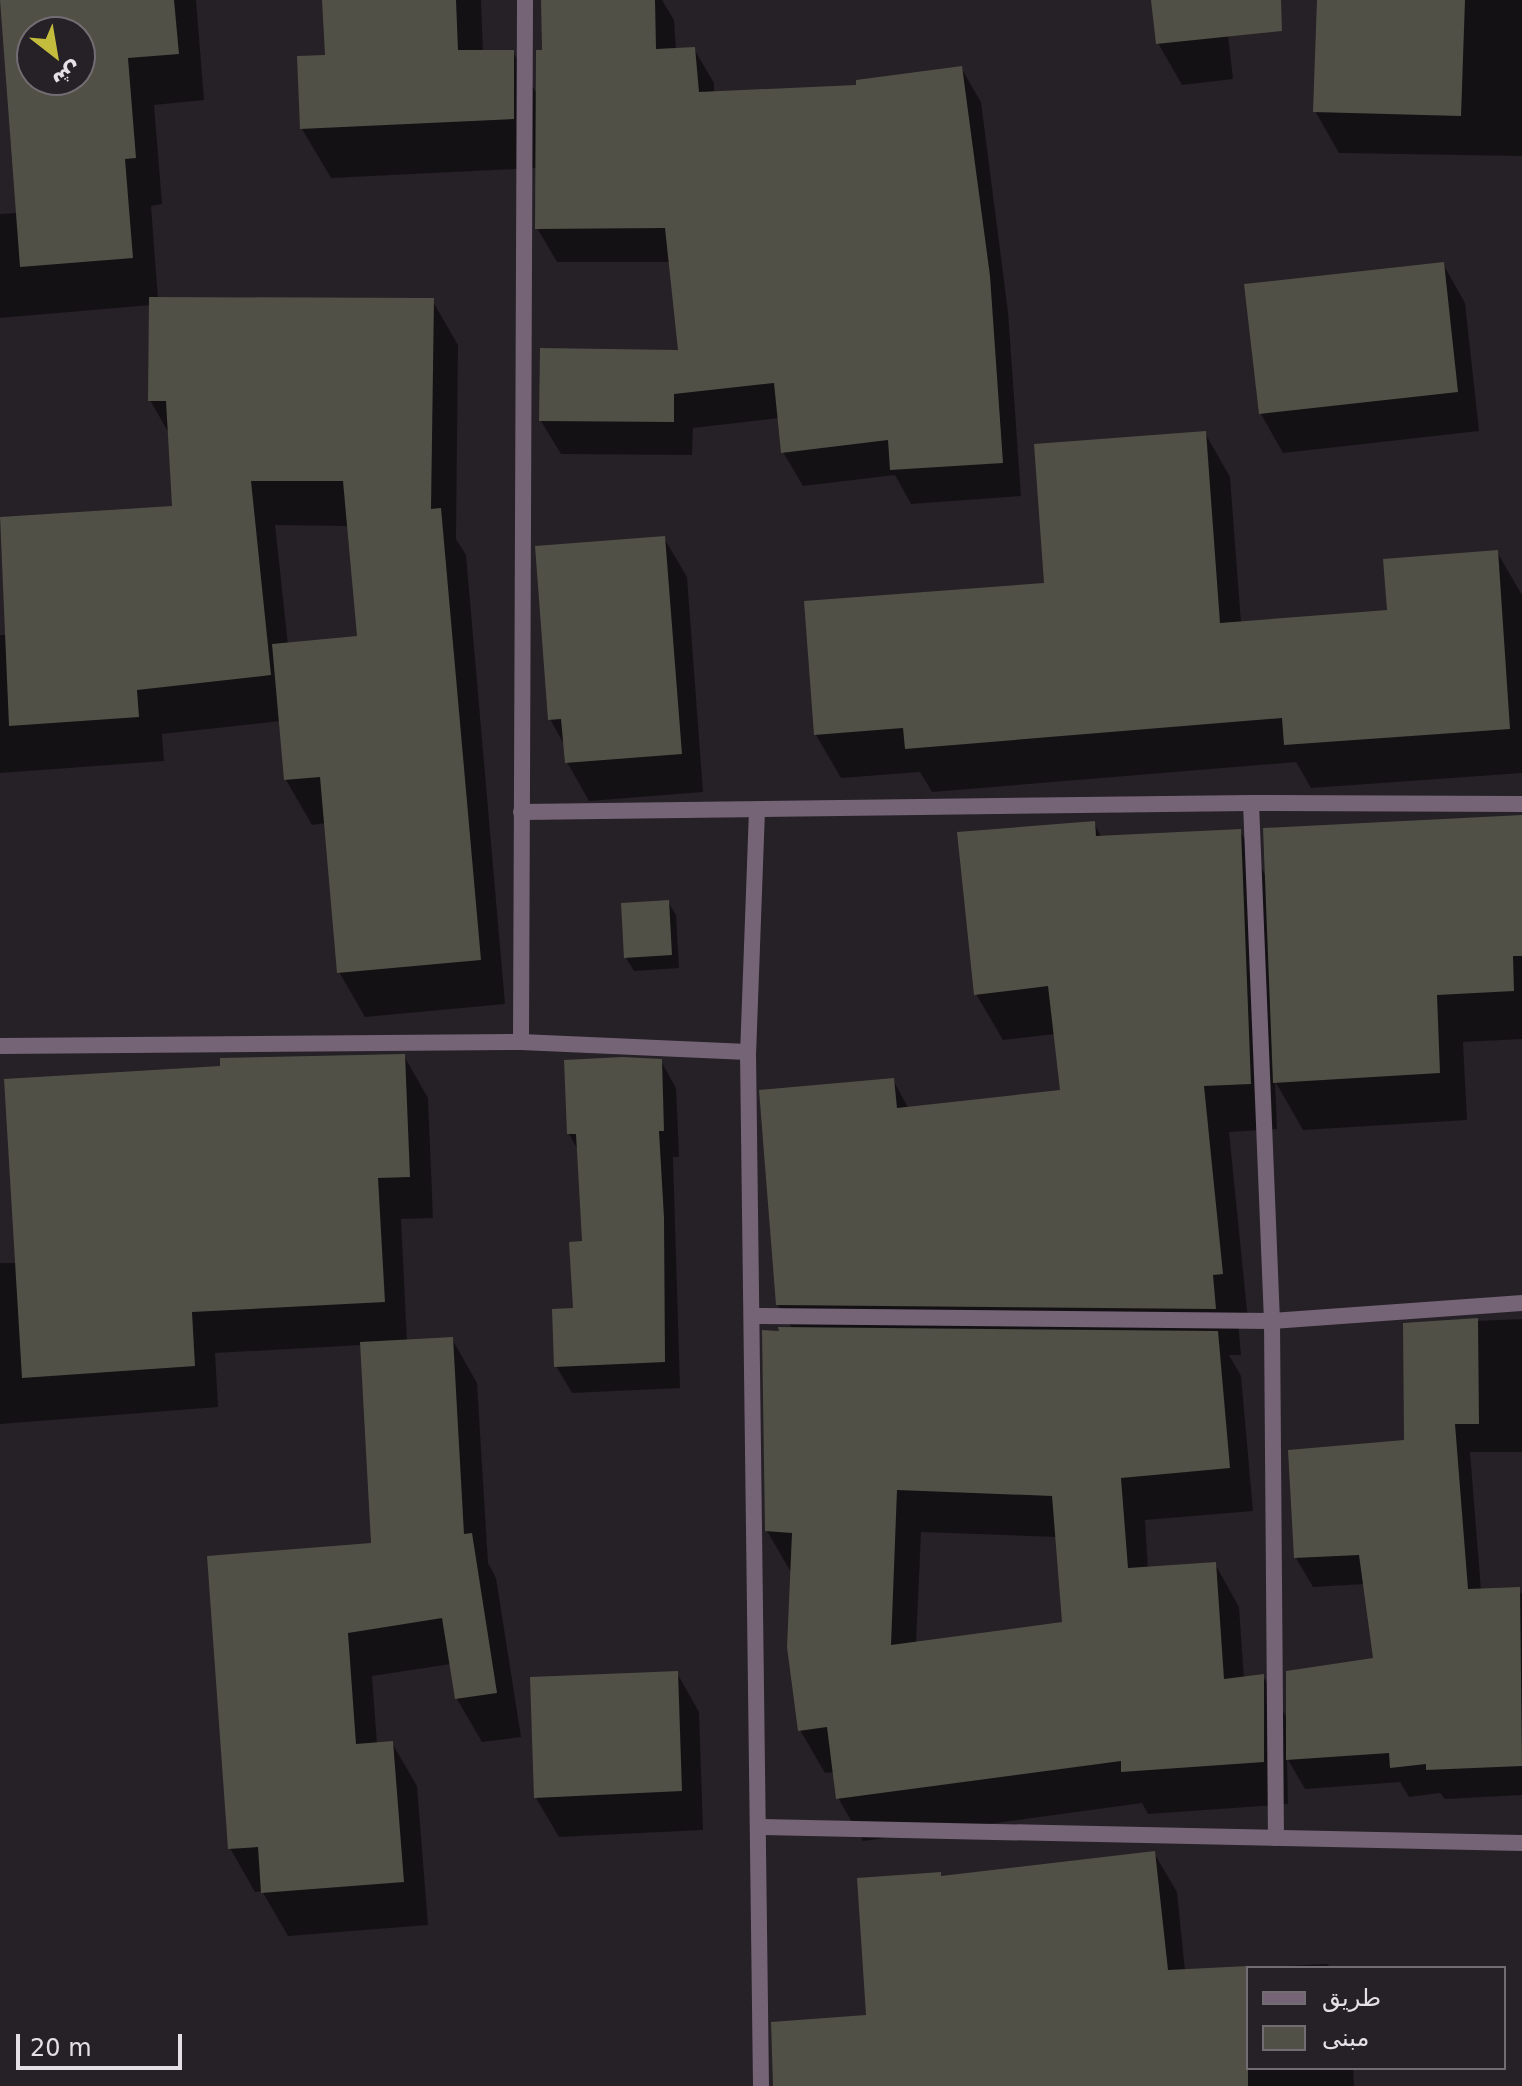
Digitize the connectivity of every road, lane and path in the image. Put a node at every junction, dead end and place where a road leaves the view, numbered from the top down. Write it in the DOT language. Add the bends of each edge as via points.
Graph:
graph roads {
  1 [pos="525,0"];
  2 [pos="1251,803"];
  3 [pos="1522,804"];
  4 [pos="757,810"];
  5 [pos="521,812"];
  6 [pos="521,1042"];
  7 [pos="0,1046"];
  8 [pos="748,1052"];
  9 [pos="1522,1303"];
  10 [pos="752,1316"];
  11 [pos="1272,1321"];
  12 [pos="760,1827"];
  13 [pos="1276,1838"];
  14 [pos="1522,1843"];
  15 [pos="761,2086"];
  1 -- 5 [label="street"];
  2 -- 3 [label="street"];
  2 -- 4 [label="street"];
  2 -- 11 [label="street"];
  4 -- 5 [label="street"];
  4 -- 8 [label="street"];
  5 -- 6 [label="street"];
  6 -- 7 [label="street"];
  6 -- 8 [label="street"];
  8 -- 10 [label="street"];
  9 -- 11 [label="street"];
  10 -- 11 [label="street"];
  10 -- 12 [label="street"];
  11 -- 13 [label="street"];
  12 -- 13 [label="street"];
  12 -- 15 [label="street"];
  13 -- 14 [label="street"];
}
